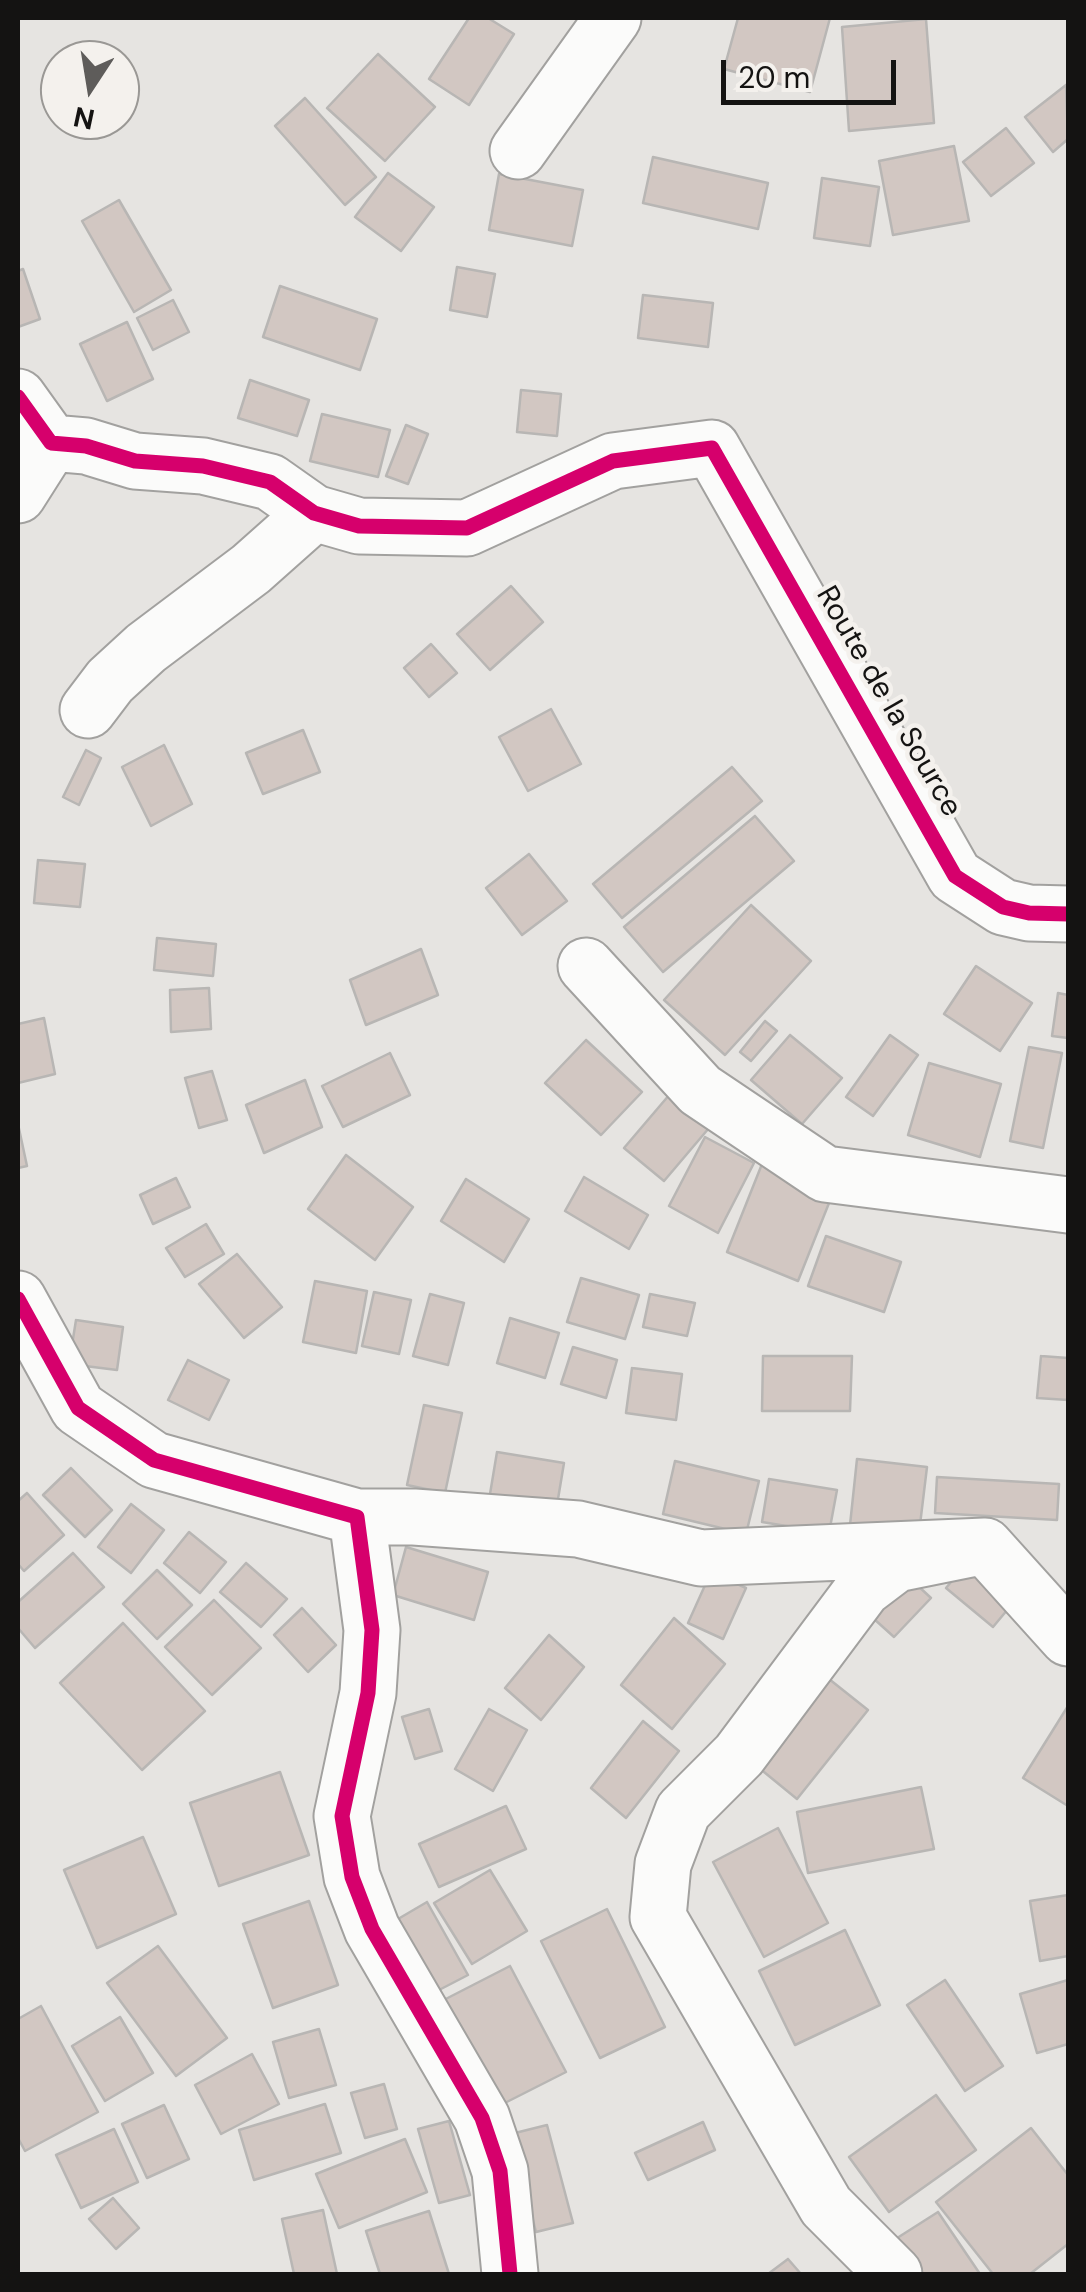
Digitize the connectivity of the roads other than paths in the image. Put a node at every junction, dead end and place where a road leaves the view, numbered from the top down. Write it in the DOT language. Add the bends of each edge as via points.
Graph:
graph roads {
  1 [pos="613,18"];
  2 [pos="518,151"];
  3 [pos="18,397"];
  4 [pos="51,442"];
  5 [pos="18,495"];
  6 [pos="314,514"];
  7 [pos="88,710"];
  8 [pos="1068,914"];
  9 [pos="586,966"];
  10 [pos="1068,1205"];
  11 [pos="18,1299"];
  12 [pos="357,1517"];
  13 [pos="985,1546"];
  14 [pos="1068,1638"];
  15 [pos="503,2272"];
  16 [pos="894,2274"];
  1 -- 2 [label="street"];
  3 -- 4 [label="street"];
  4 -- 5 [label="street"];
  4 -- 6 [label="street" via="270,482"];
  6 -- 7 [label="street" via="146,648"];
  6 -- 8 [label="street, Route de la Source" via="359,526 468,528 613,462 712,448 955,876 1003,907"];
  9 -- 10 [label="street" via="700,1090 825,1174"];
  11 -- 12 [label="street" via="78,1408 154,1460"];
  12 -- 13 [label="street" via="578,1529 702,1558"];
  12 -- 15 [label="street" via="372,1630 368,1692 342,1816 352,1877 372,1929 482,2118 500,2170"];
  13 -- 14 [label="street"];
  13 -- 16 [label="street" via="896,1564 863,1589 740,1754 683,1811 663,1864 658,1916 826,2206"];
}
